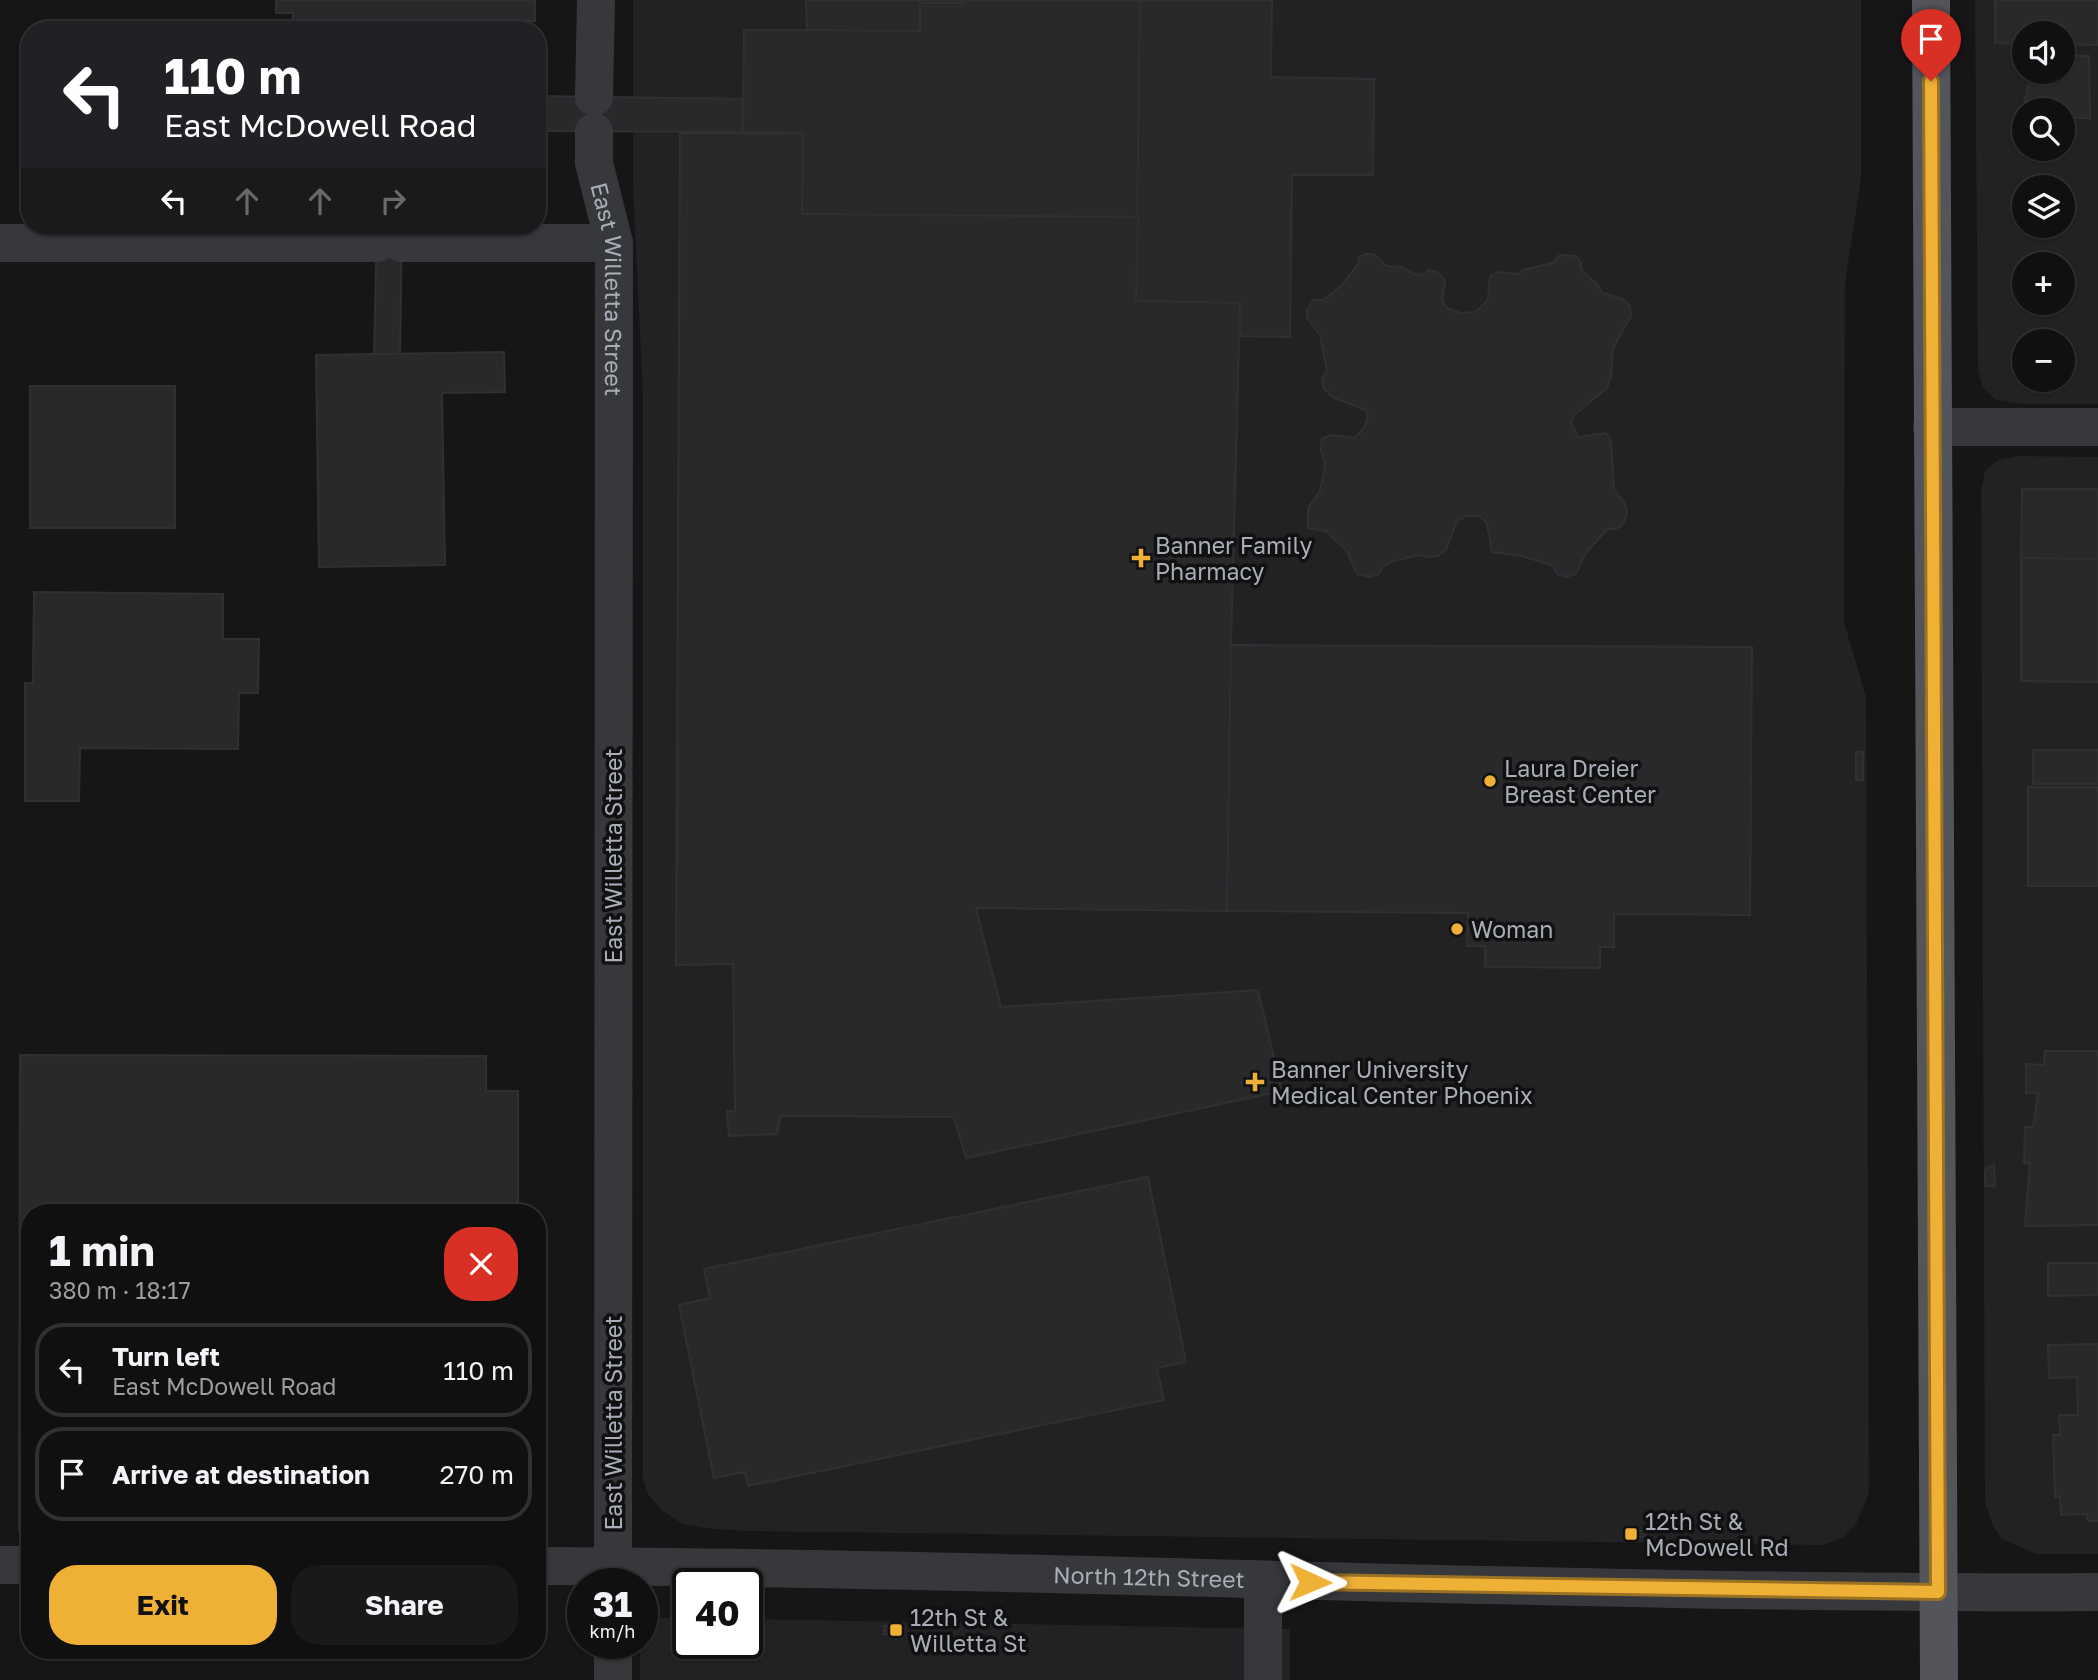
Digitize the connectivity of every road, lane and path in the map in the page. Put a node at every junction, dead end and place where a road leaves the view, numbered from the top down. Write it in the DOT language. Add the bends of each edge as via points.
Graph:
graph roads {
  1 [pos="596,0"];
  2 [pos="1931,0"];
  3 [pos="0,243"];
  4 [pos="614,243"];
  5 [pos="1932,426"];
  6 [pos="2098,427"];
  7 [pos="0,1565"];
  8 [pos="21,1565"];
  9 [pos="546,1567"];
  10 [pos="613,1568"];
  11 [pos="567,1570"];
  12 [pos="658,1575"];
  13 [pos="1264,1581"];
  14 [pos="1938,1592"];
  15 [pos="2098,1592"];
  16 [pos="613,1659"];
  17 [pos="613,1680"];
  18 [pos="1263,1680"];
  19 [pos="1939,1680"];
  1 -- 4 [label="street, East Willetta Street" via="594,163"];
  2 -- 5 [label="main road"];
  3 -- 4 [label="street"];
  4 -- 10 [label="street, East Willetta Street"];
  5 -- 6 [label="street"];
  5 -- 14 [label="main road"];
  7 -- 8 [label="street"];
  9 -- 11 [label="street, North 12th Street"];
  12 -- 13 [label="street, North 12th Street"];
  13 -- 14 [label="street, North 12th Street"];
  13 -- 18 [label="street"];
  14 -- 15 [label="street, North 12th Street"];
  14 -- 19 [label="main road"];
  16 -- 17 [label="street"];
}
